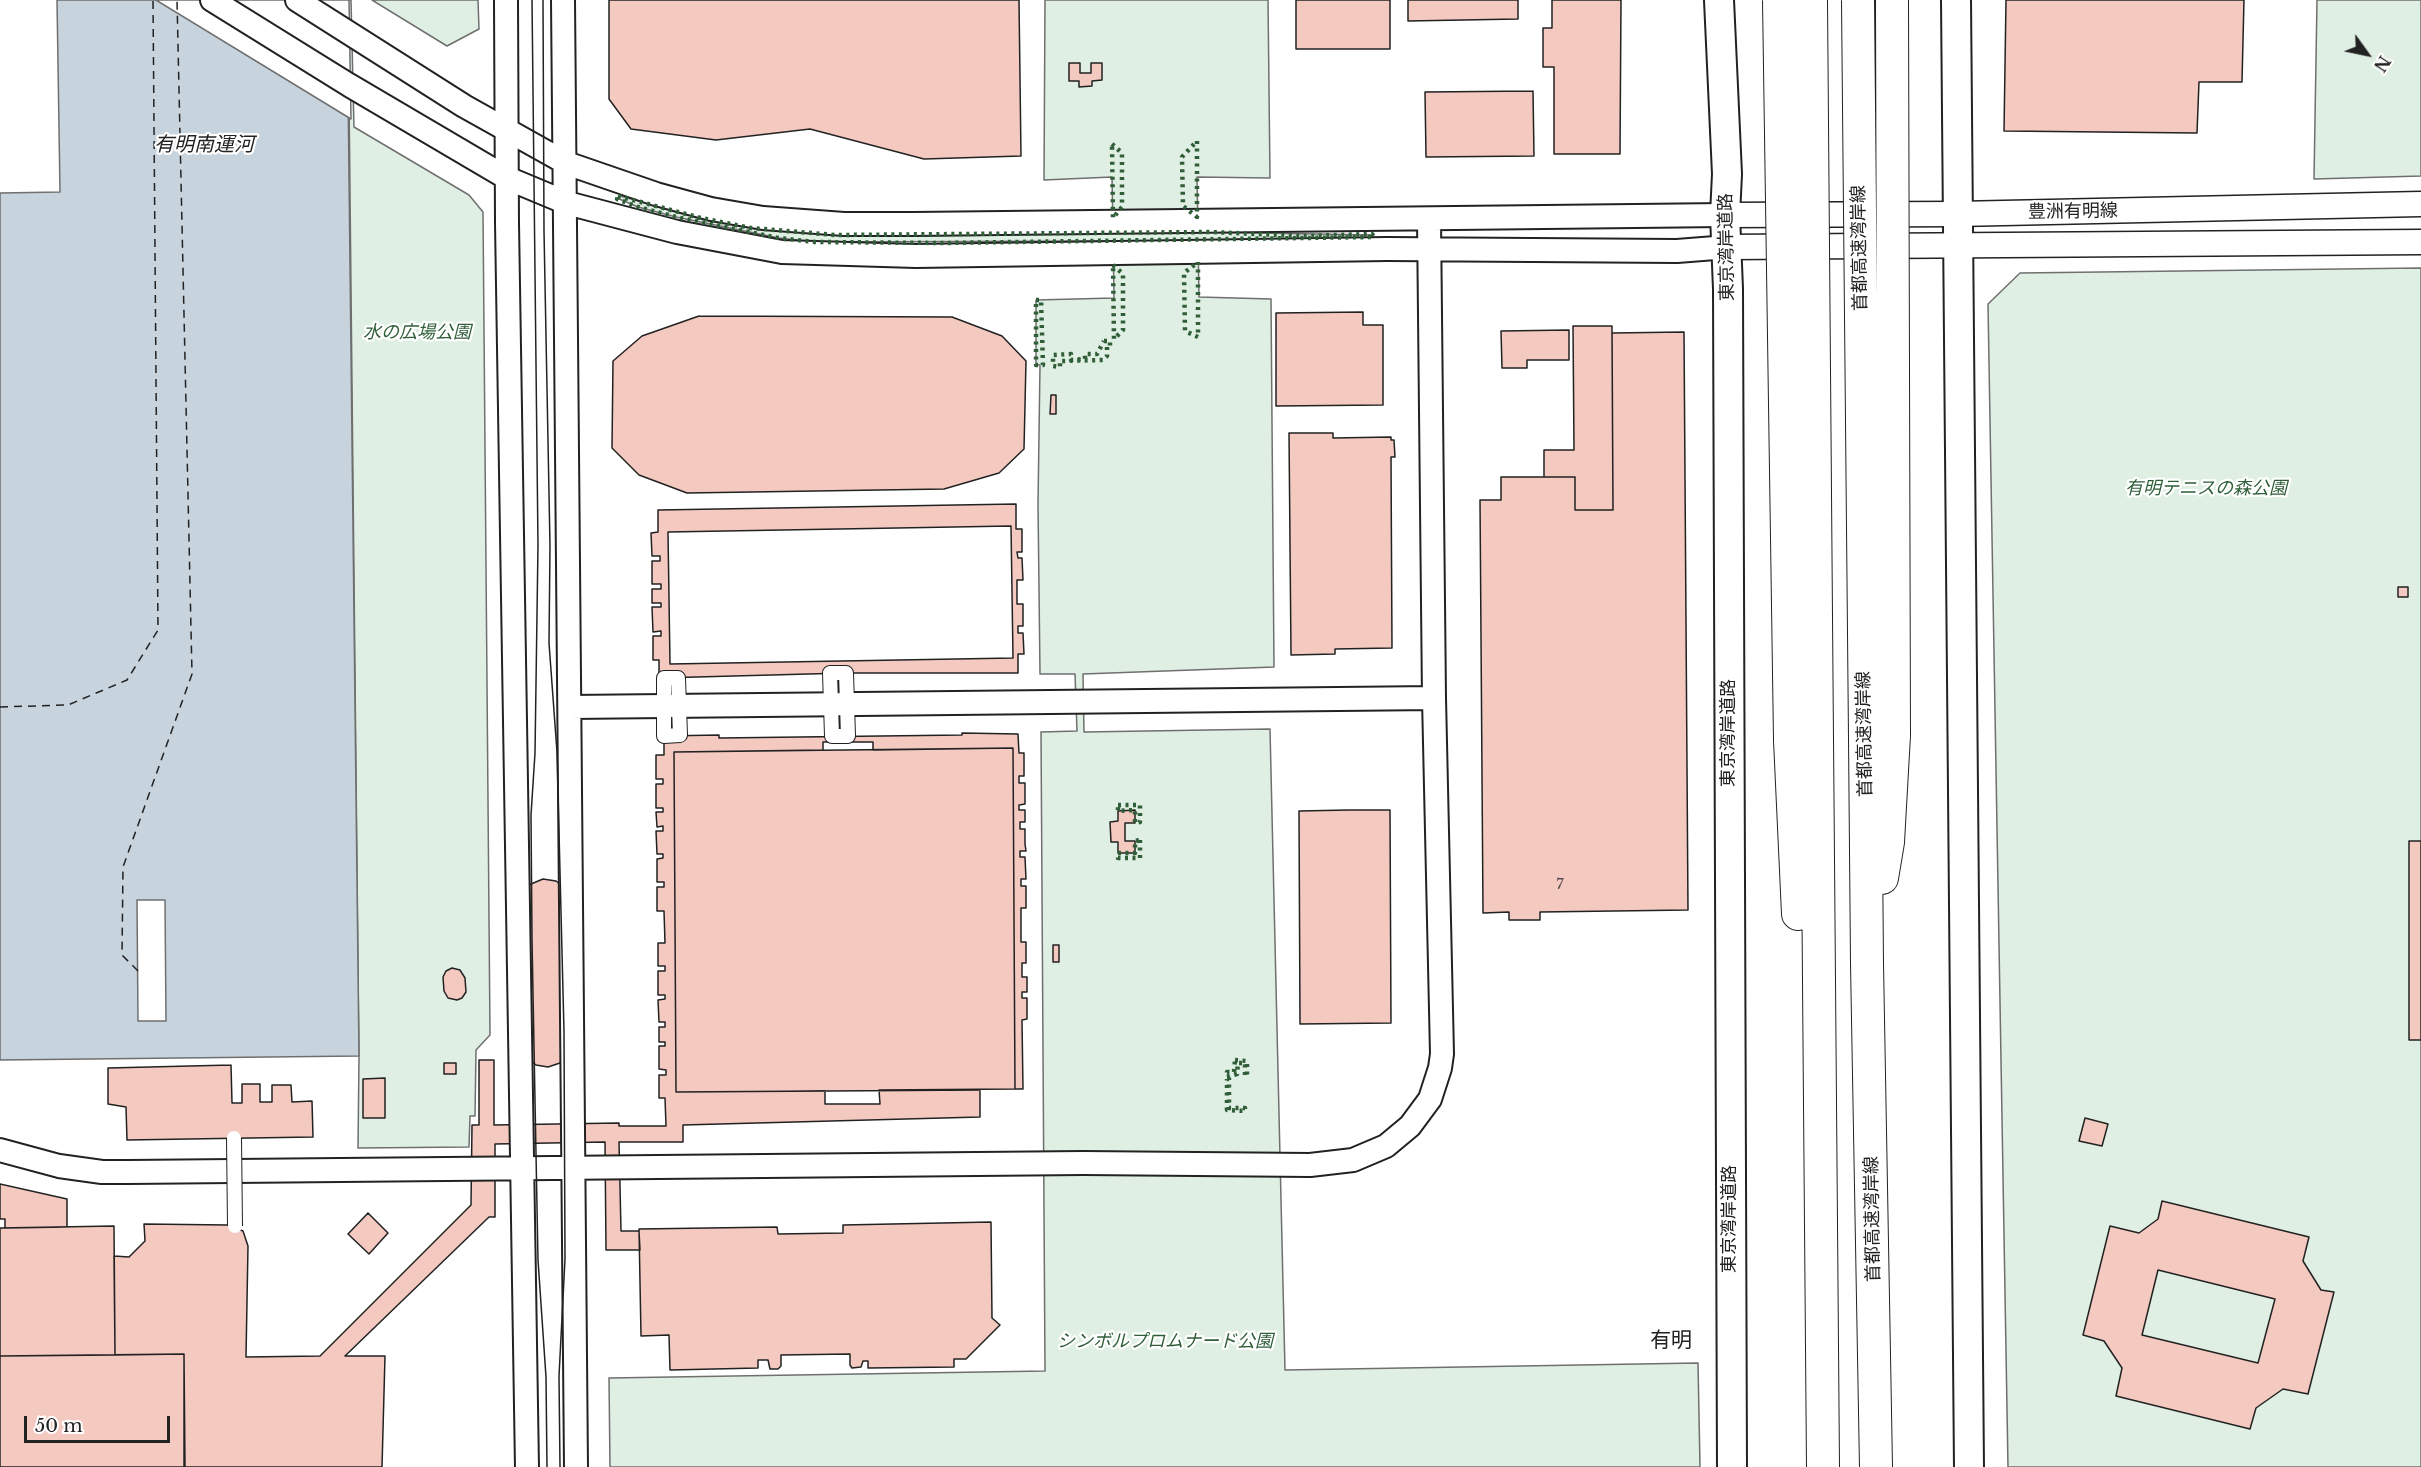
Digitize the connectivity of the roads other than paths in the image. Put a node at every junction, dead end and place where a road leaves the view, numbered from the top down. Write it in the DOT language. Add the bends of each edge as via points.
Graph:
graph roads {
  1 [pos="212,0"];
  2 [pos="297,0"];
  3 [pos="506,0"];
  4 [pos="564,0"];
  5 [pos="1719,0"];
  6 [pos="1779,0"];
  7 [pos="1811,0"];
  8 [pos="1858,0"];
  9 [pos="1892,0"];
  10 [pos="1956,0"];
  11 [pos="508,132"];
  12 [pos="566,163"];
  13 [pos="507,178"];
  14 [pos="567,203"];
  15 [pos="2421,204"];
  16 [pos="1957,214"];
  17 [pos="1725,215"];
  18 [pos="1429,219"];
  19 [pos="2421,242"];
  20 [pos="1957,245"];
  21 [pos="1728,247"];
  22 [pos="1430,250"];
  23 [pos="1434,698"];
  24 [pos="570,707"];
  25 [pos="1880,737"];
  26 [pos="1804,739"];
  27 [pos="234,1138"];
  28 [pos="0,1150"];
  29 [pos="574,1168"];
  30 [pos="522,1169"];
  31 [pos="235,1226"];
  32 [pos="1968,1360"];
  33 [pos="1731,1464"];
  34 [pos="527,1467"];
  35 [pos="576,1467"];
  36 [pos="1823,1467"];
  37 [pos="1876,1467"];
  38 [pos="1969,1467"];
  39 [pos="1982,1467"];
  1 -- 13 [label="street"];
  2 -- 11 [label="street"];
  3 -- 11 [label="street"];
  4 -- 12 [label="street"];
  5 -- 17 [label="highway, 東京湾岸道路" via="1727,174"];
  6 -- 26 [label="highway, bridge"];
  7 -- 26 [label="highway, bridge"];
  8 -- 25 [label="highway, 首都高速湾岸線, bridge"];
  9 -- 25 [label="highway, bridge"];
  10 -- 16 [label="highway"];
  11 -- 12 [label="street"];
  11 -- 13 [label="street"];
  12 -- 14 [label="street"];
  12 -- 18 [label="street" via="711,209 763,218 844,224"];
  13 -- 14 [label="street"];
  13 -- 30 [label="street"];
  14 -- 22 [label="street" via="677,232 782,252 916,256"];
  14 -- 24 [label="street"];
  15 -- 16 [label="main road, 豊洲有明線"];
  16 -- 17 [label="main road, 豊洲有明線"];
  16 -- 20 [label="highway"];
  17 -- 18 [label="street"];
  17 -- 21 [label="highway, 東京湾岸道路"];
  18 -- 22 [label="street"];
  19 -- 20 [label="main road, 豊洲有明線"];
  20 -- 21 [label="main road, 豊洲有明線"];
  20 -- 32 [label="highway"];
  21 -- 22 [label="street"];
  21 -- 33 [label="highway, 東京湾岸道路"];
  22 -- 23 [label="street"];
  23 -- 24 [label="street"];
  23 -- 29 [label="street" via="1441,1061 1430,1099 1410,1126 1386,1146 1353,1161 1328,1164"];
  24 -- 29 [label="street"];
  25 -- 37 [label="highway, 首都高速湾岸線" via="1867,963"];
  26 -- 36 [label="highway" via="1811,1183 1822,1252"];
  27 -- 31 [label="street, bridge"];
  28 -- 30 [label="street" via="59,1166 102,1172"];
  29 -- 30 [label="street"];
  29 -- 35 [label="street"];
  30 -- 34 [label="street"];
  32 -- 38 [label="highway"];
  32 -- 39 [label="highway"];
}
